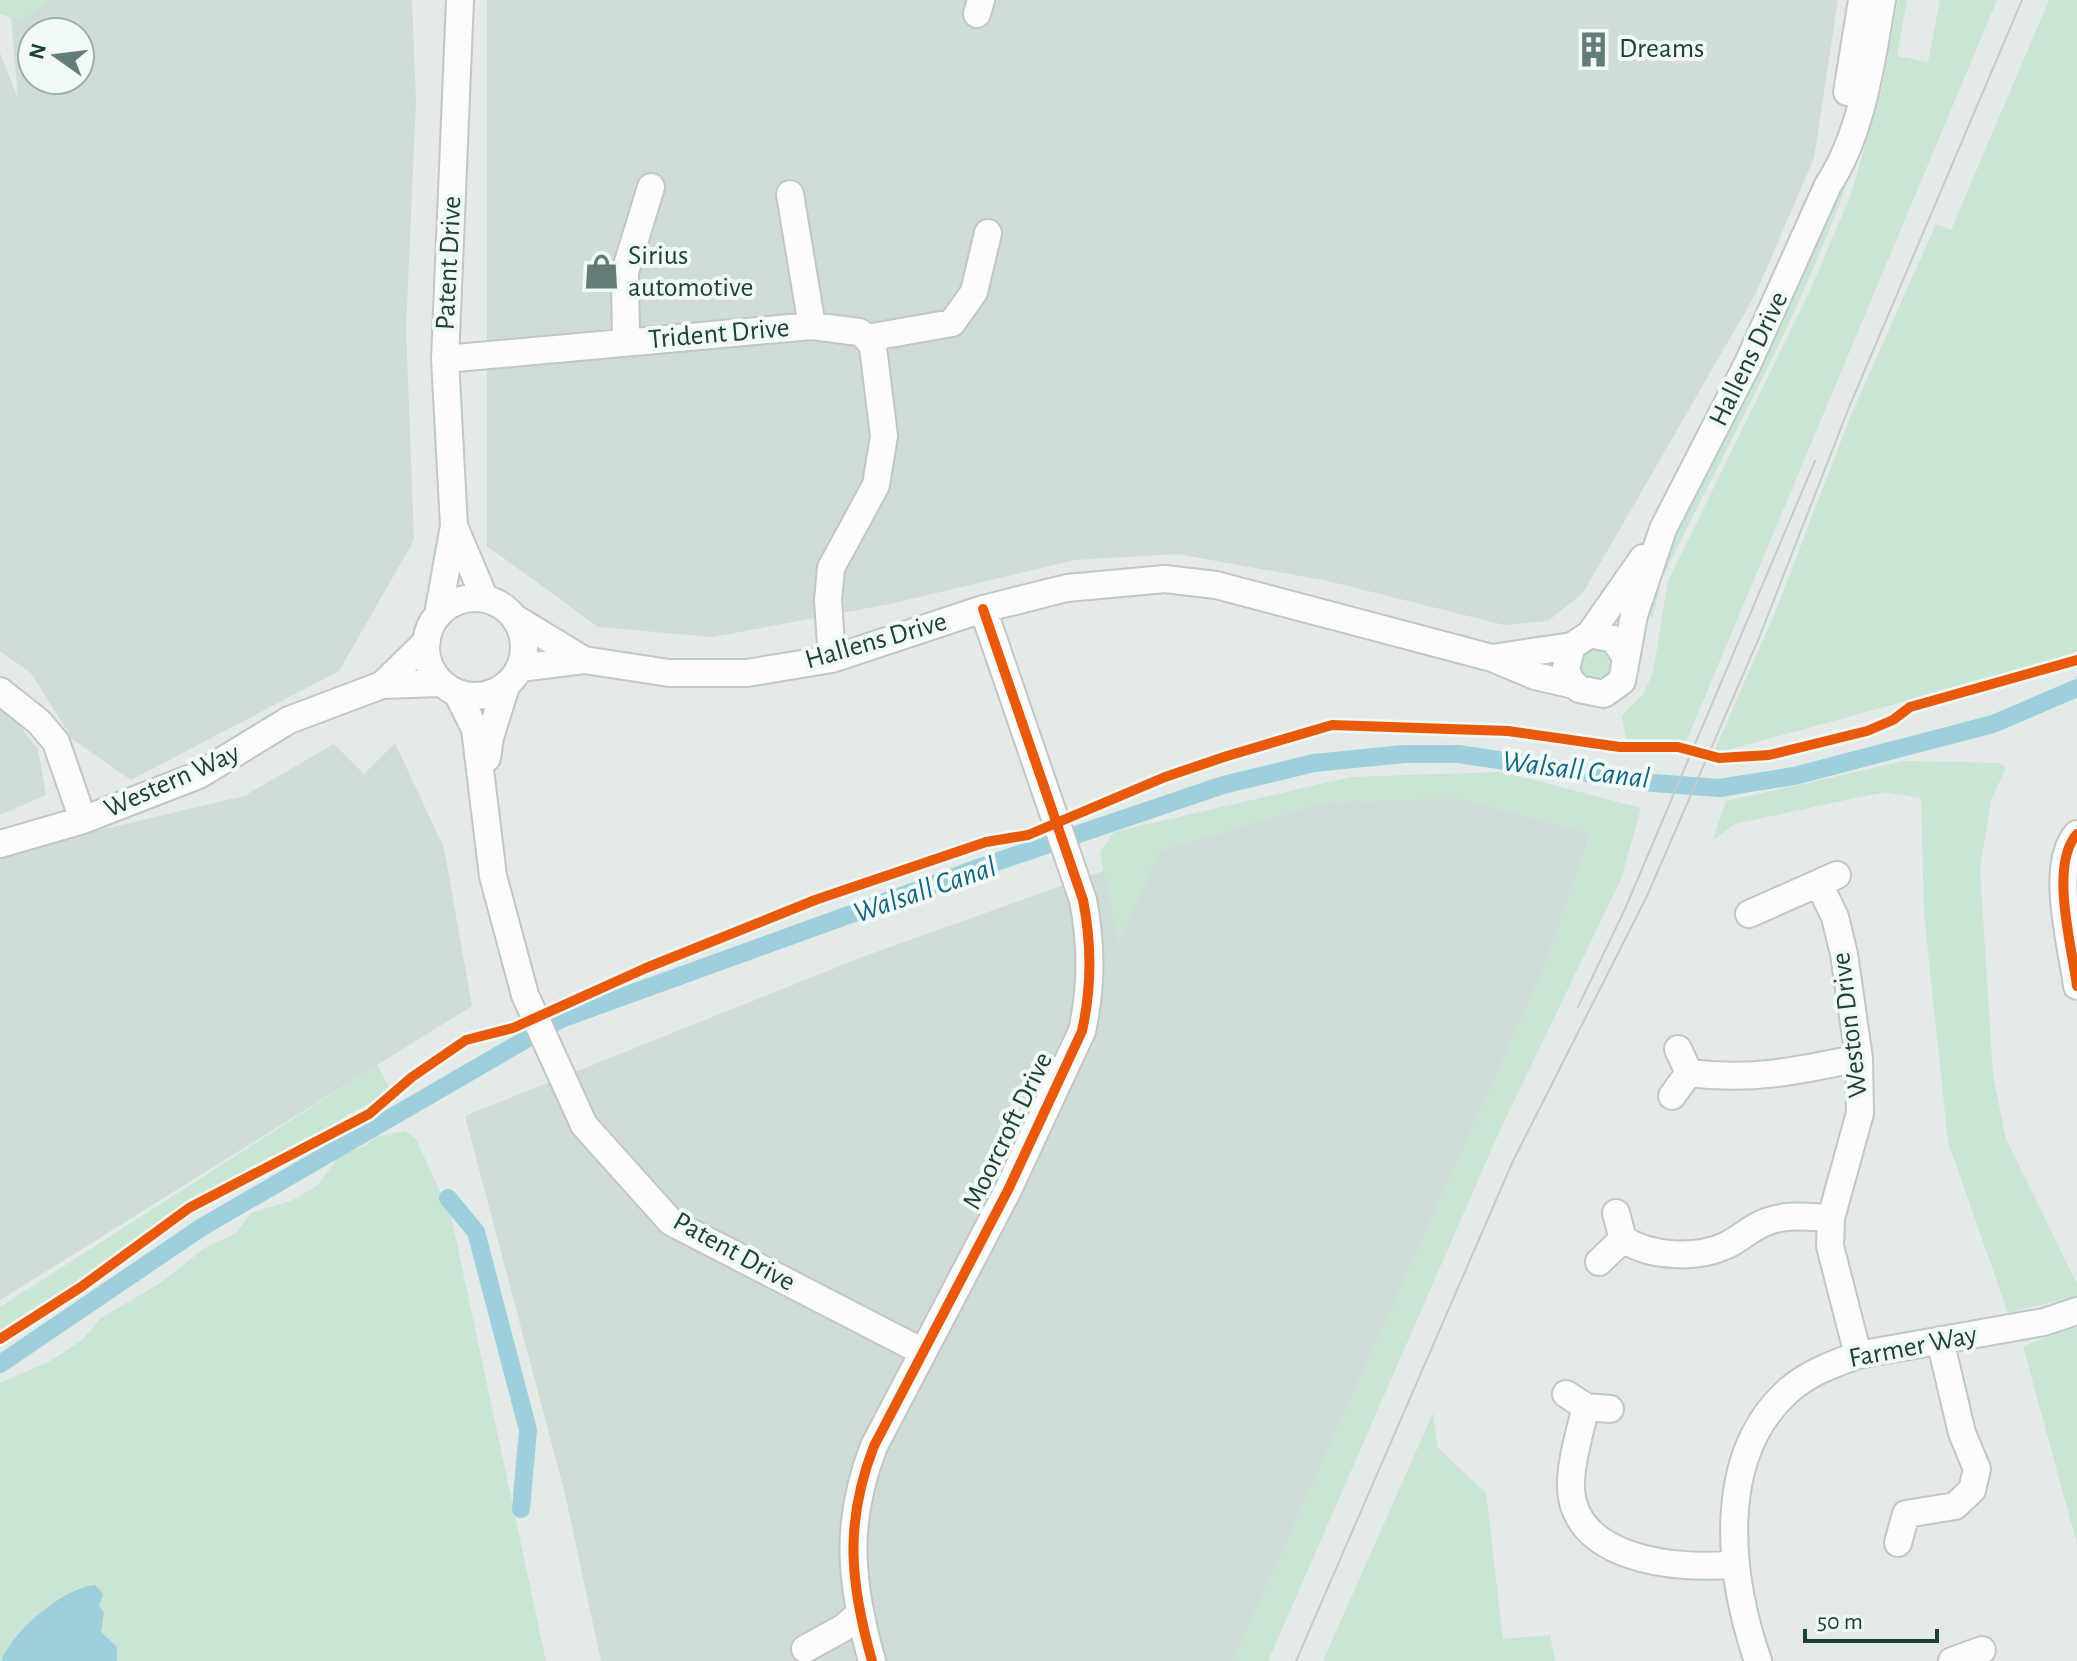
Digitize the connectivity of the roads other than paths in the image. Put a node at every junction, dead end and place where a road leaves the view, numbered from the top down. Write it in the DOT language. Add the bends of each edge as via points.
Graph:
graph roads {
  1 [pos="460,0"];
  2 [pos="1862,0"];
  3 [pos="1882,0"];
  4 [pos="1828,185"];
  5 [pos="651,187"];
  6 [pos="790,194"];
  7 [pos="988,233"];
  8 [pos="812,326"];
  9 [pos="867,338"];
  10 [pos="626,341"];
  11 [pos="445,359"];
  12 [pos="454,526"];
  13 [pos="1663,529"];
  14 [pos="485,599"];
  15 [pos="983,609"];
  16 [pos="438,614"];
  17 [pos="515,618"];
  18 [pos="1581,640"];
  19 [pos="427,641"];
  20 [pos="1492,658"];
  21 [pos="1626,658"];
  22 [pos="832,659"];
  23 [pos="584,660"];
  24 [pos="513,677"];
  25 [pos="382,685"];
  26 [pos="1574,685"];
  27 [pos="448,688"];
  28 [pos="0,691"];
  29 [pos="484,786"];
  30 [pos="83,820"];
  31 [pos="2077,834"];
  32 [pos="0,844"];
  33 [pos="1749,914"];
  34 [pos="2077,986"];
  35 [pos="1678,1049"];
  36 [pos="1859,1058"];
  37 [pos="1689,1073"];
  38 [pos="1672,1096"];
  39 [pos="1616,1213"];
  40 [pos="1831,1218"];
  41 [pos="1623,1239"];
  42 [pos="1599,1262"];
  43 [pos="2077,1311"];
  44 [pos="1940,1340"];
  45 [pos="923,1352"];
  46 [pos="1858,1355"];
  47 [pos="1587,1403"];
  48 [pos="1898,1543"];
  49 [pos="1736,1564"];
  50 [pos="859,1614"];
  51 [pos="805,1649"];
  52 [pos="1982,1650"];
  53 [pos="872,1661"];
  54 [pos="1758,1661"];
  55 [pos="1952,1661"];
  1 -- 11 [label="street, Patent Drive"];
  2 -- 4 [label="street, Hallens Drive" via="1847,92 1828,160"];
  3 -- 4 [label="street, Hallens Drive" via="1856,119 1841,165"];
  4 -- 13 [label="street, Hallens Drive" via="1748,363"];
  5 -- 10 [label="street, Trident Drive" via="625,272"];
  6 -- 8 [label="street, Trident Drive"];
  7 -- 9 [label="street, Trident Drive" via="974,292 952,323"];
  8 -- 9 [label="street, Trident Drive" via="859,332"];
  8 -- 10 [label="street, Trident Drive"];
  9 -- 22 [label="street" via="873,347 884,436 876,485 831,568"];
  10 -- 11 [label="street, Trident Drive"];
  11 -- 12 [label="street, Patent Drive"];
  12 -- 14 [label="street, Patent Drive"];
  12 -- 16 [label="street, Patent Drive"];
  13 -- 18 [label="street, Hallens Drive"];
  13 -- 21 [label="street, Hallens Drive"];
  14 -- 16 [label="street" via="460,601"];
  14 -- 17 [label="street"];
  15 -- 20 [label="street, Hallens Drive" via="1067,588 1165,579 1216,585"];
  15 -- 22 [label="street, Hallens Drive"];
  15 -- 45 [label="street, Moorcroft Drive" via="1076,875 1091,950 1088,1004 1082,1031 1008,1190"];
  16 -- 19 [label="street"];
  17 -- 23 [label="street, Hallens Drive"];
  17 -- 24 [label="street" via="524,652"];
  18 -- 20 [label="street, Hallens Drive"];
  18 -- 21 [label="street" via="1614,639"];
  18 -- 26 [label="street" via="1566,662"];
  19 -- 25 [label="street, Western Way"];
  19 -- 27 [label="street" via="429,666"];
  20 -- 26 [label="street, Hallens Drive"];
  21 -- 26 [label="street, Hallens Drive" via="1625,674 1610,691 1592,694"];
  22 -- 23 [label="street, Hallens Drive" via="747,673 669,673"];
  23 -- 24 [label="street, Hallens Drive"];
  24 -- 27 [label="street" via="478,697"];
  24 -- 29 [label="street" via="490,737"];
  25 -- 27 [label="street, Western Way"];
  25 -- 30 [label="street, Western Way" via="289,720 199,775"];
  27 -- 29 [label="street" via="475,729"];
  28 -- 30 [label="street" via="56,742"];
  29 -- 45 [label="street, Patent Drive" via="493,876 525,995 584,1125 671,1222"];
  30 -- 32 [label="street, Western Way"];
  31 -- 34 [label="street" via="2064,855 2063,875"];
  33 -- 36 [label="street, Weston Drive" via="1828,879"];
  35 -- 37 [label="street"];
  36 -- 37 [label="street" via="1779,1076"];
  36 -- 40 [label="street, Weston Drive" via="1860,1113"];
  37 -- 38 [label="street"];
  39 -- 41 [label="street"];
  40 -- 41 [label="street" via="1770,1221 1701,1253 1658,1253"];
  40 -- 46 [label="street, Weston Drive" via="1830,1246"];
  41 -- 42 [label="street"];
  43 -- 44 [label="street, Farmer Way"];
  44 -- 46 [label="street, Farmer Way"];
  44 -- 48 [label="street" via="1962,1433 1977,1469 1972,1490 1955,1506 1899,1505"];
  45 -- 50 [label="street, Moorcroft Drive" via="874,1446 855,1504 852,1553"];
  46 -- 49 [label="street, Farmer Way" via="1805,1378 1769,1411 1751,1442 1739,1483 1734,1508"];
  47 -- 49 [label="street" via="1571,1482 1579,1523 1592,1536 1660,1564 1699,1569"];
  49 -- 54 [label="street, Farmer Way"];
  50 -- 51 [label="street"];
  50 -- 53 [label="street, Moorcroft Drive"];
  52 -- 55 [label="street"];
}
